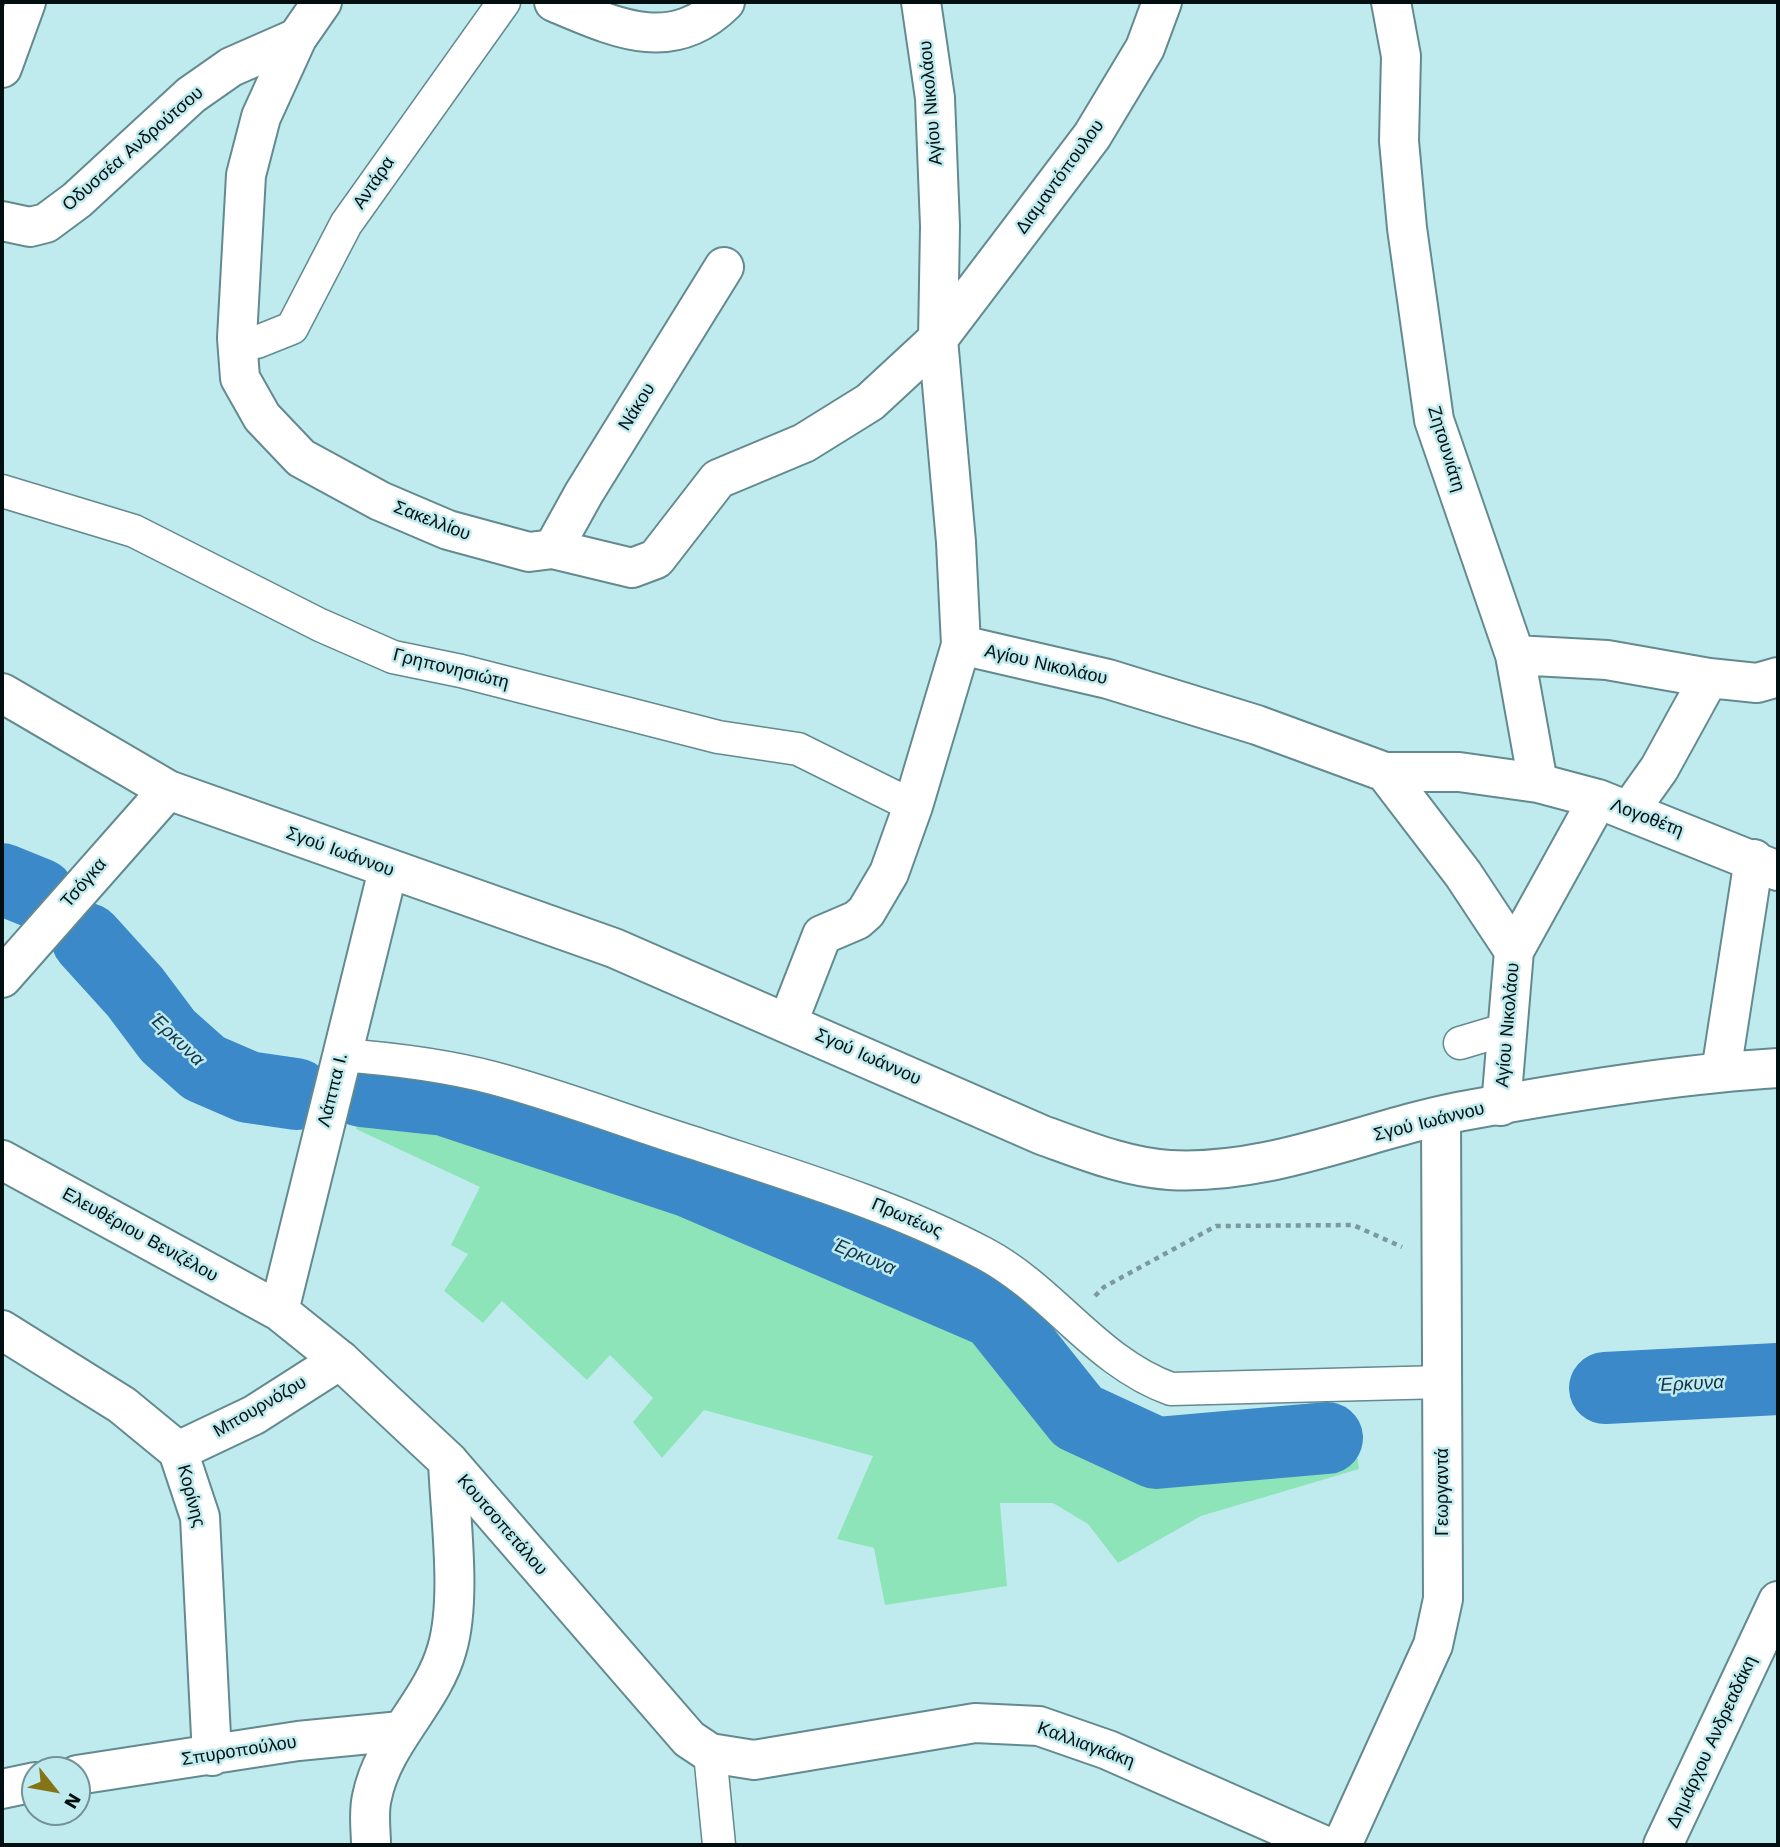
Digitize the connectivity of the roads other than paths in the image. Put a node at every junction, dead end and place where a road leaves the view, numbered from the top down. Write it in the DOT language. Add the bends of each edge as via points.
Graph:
graph roads {
  1 [pos="26,2"];
  2 [pos="322,2"];
  3 [pos="504,2"];
  4 [pos="554,2"];
  5 [pos="725,2"];
  6 [pos="920,2"];
  7 [pos="1162,2"];
  8 [pos="1391,2"];
  9 [pos="297,38"];
  10 [pos="2,68"];
  11 [pos="2,221"];
  12 [pos="724,267"];
  13 [pos="237,338"];
  14 [pos="938,339"];
  15 [pos="2,491"];
  16 [pos="553,549"];
  17 [pos="961,645"];
  18 [pos="1514,655"];
  19 [pos="1778,677"];
  20 [pos="1709,678"];
  21 [pos="2,693"];
  22 [pos="1385,772"];
  23 [pos="1538,783"];
  24 [pos="168,790"];
  25 [pos="1614,805"];
  26 [pos="913,806"];
  27 [pos="1766,865"];
  28 [pos="388,870"];
  29 [pos="1514,951"];
  30 [pos="2,978"];
  31 [pos="788,1022"];
  32 [pos="1507,1029"];
  33 [pos="1460,1043"];
  34 [pos="342,1055"];
  35 [pos="1778,1068"];
  36 [pos="1721,1072"];
  37 [pos="1501,1106"];
  38 [pos="1441,1117"];
  39 [pos="2,1160"];
  40 [pos="279,1311"];
  41 [pos="2,1330"];
  42 [pos="340,1360"];
  43 [pos="1443,1382"];
  44 [pos="178,1451"];
  45 [pos="448,1461"];
  46 [pos="1778,1601"];
  47 [pos="401,1731"];
  48 [pos="710,1753"];
  49 [pos="212,1756"];
  50 [pos="91,1773"];
  51 [pos="21,1786"];
  52 [pos="2,1789"];
  53 [pos="370,1845"];
  54 [pos="719,1845"];
  55 [pos="1323,1845"];
  56 [pos="1342,1845"];
  57 [pos="1663,1845"];
  1 -- 10 [label="street"];
  2 -- 9 [label="street"];
  3 -- 13 [label="street, Αντάρα" via="346,224 292,328 257,342"];
  4 -- 5 [label="street" via="621,29 666,34 711,16"];
  6 -- 14 [label="street, Αγίου Νικολάου" via="935,97"];
  7 -- 14 [label="street, Διαμαντόπουλου" via="1145,48 1093,136"];
  8 -- 18 [label="street, Ζητουνιάτη" via="1401,56 1399,141 1407,228 1434,420"];
  9 -- 11 [label="street, Οδυσσέα Ανδρούτσου" via="231,67 191,95 46,223 30,227"];
  9 -- 13 [label="street, Σακελλίου" via="261,117 246,175"];
  12 -- 16 [label="street, Νάκου"];
  13 -- 16 [label="street, Σακελλίου" via="240,379 262,417 301,458 380,501 448,530 529,552"];
  14 -- 16 [label="street, Σακελλίου" via="870,402 804,443 718,479 656,559 645,566 632,568"];
  14 -- 17 [label="street, Αγίου Νικολάου"];
  15 -- 26 [label="street, Γρηπονησιώτη" via="134,531 393,657 718,737 798,749"];
  17 -- 22 [label="street, Αγίου Νικολάου" via="1108,679 1257,725"];
  17 -- 26 [label="street"];
  18 -- 20 [label="street" via="1607,660"];
  18 -- 23 [label="street, Ζητουνιάτη"];
  19 -- 20 [label="street" via="1757,683"];
  20 -- 25 [label="street" via="1658,769"];
  21 -- 24 [label="street, Σγού Ιωάννου"];
  22 -- 23 [label="street" via="1460,772"];
  22 -- 29 [label="street, Αγίου Νικολάου" via="1463,874"];
  23 -- 25 [label="street"];
  24 -- 28 [label="street, Σγού Ιωάννου"];
  24 -- 30 [label="street, Τσόγκα"];
  25 -- 27 [label="street, Λογοθέτη"];
  25 -- 29 [label="street, Λογοθέτη"];
  26 -- 31 [label="street" via="889,873 866,912 822,935 817,943"];
  27 -- 36 [label="street"];
  28 -- 31 [label="street, Σγού Ιωάννου" via="614,948"];
  28 -- 34 [label="street, Λάππα Ι."];
  29 -- 32 [label="street, Αγίου Νικολάου"];
  31 -- 38 [label="street, Σγού Ιωάννου" via="1042,1135 1111,1160 1170,1170 1247,1165"];
  32 -- 33 [label="street"];
  32 -- 37 [label="street, Αγίου Νικολάου"];
  34 -- 40 [label="street, Λάππα Ι."];
  34 -- 43 [label="street, Πρωτέως" via="404,1060 493,1078 867,1200 1015,1271 1108,1355 1143,1379 1171,1389"];
  35 -- 36 [label="street, Σγού Ιωάννου"];
  36 -- 37 [label="street, Σγού Ιωάννου"];
  37 -- 38 [label="street, Σγού Ιωάννου"];
  38 -- 43 [label="street, Γεωργαντά"];
  39 -- 40 [label="street, Ελευθέριου Βενιζέλου"];
  40 -- 42 [label="street, Κουτσοπετάλου"];
  41 -- 44 [label="street, Κορίνης" via="122,1405"];
  42 -- 44 [label="street, Μπουρνόζου" via="254,1415"];
  42 -- 45 [label="street, Κουτσοπετάλου"];
  43 -- 56 [label="street, Γεωργαντά" via="1441,1610 1433,1645"];
  44 -- 49 [label="street, Κορίνης" via="200,1517"];
  45 -- 47 [label="street" via="453,1613 448,1647 437,1680"];
  45 -- 48 [label="street, Κουτσοπετάλου" via="689,1739"];
  46 -- 57 [label="street, Δημάρχου Ανδρεαδάκη"];
  47 -- 49 [label="street, Σπυροπούλου" via="298,1741"];
  47 -- 53 [label="street" via="371,1798"];
  48 -- 54 [label="street"];
  48 -- 55 [label="street, Καλλιαγκάκη" via="754,1760 975,1723 1039,1726 1108,1750"];
  49 -- 50 [label="street, Σπυροπούλου"];
  51 -- 52 [label="street"];
}
